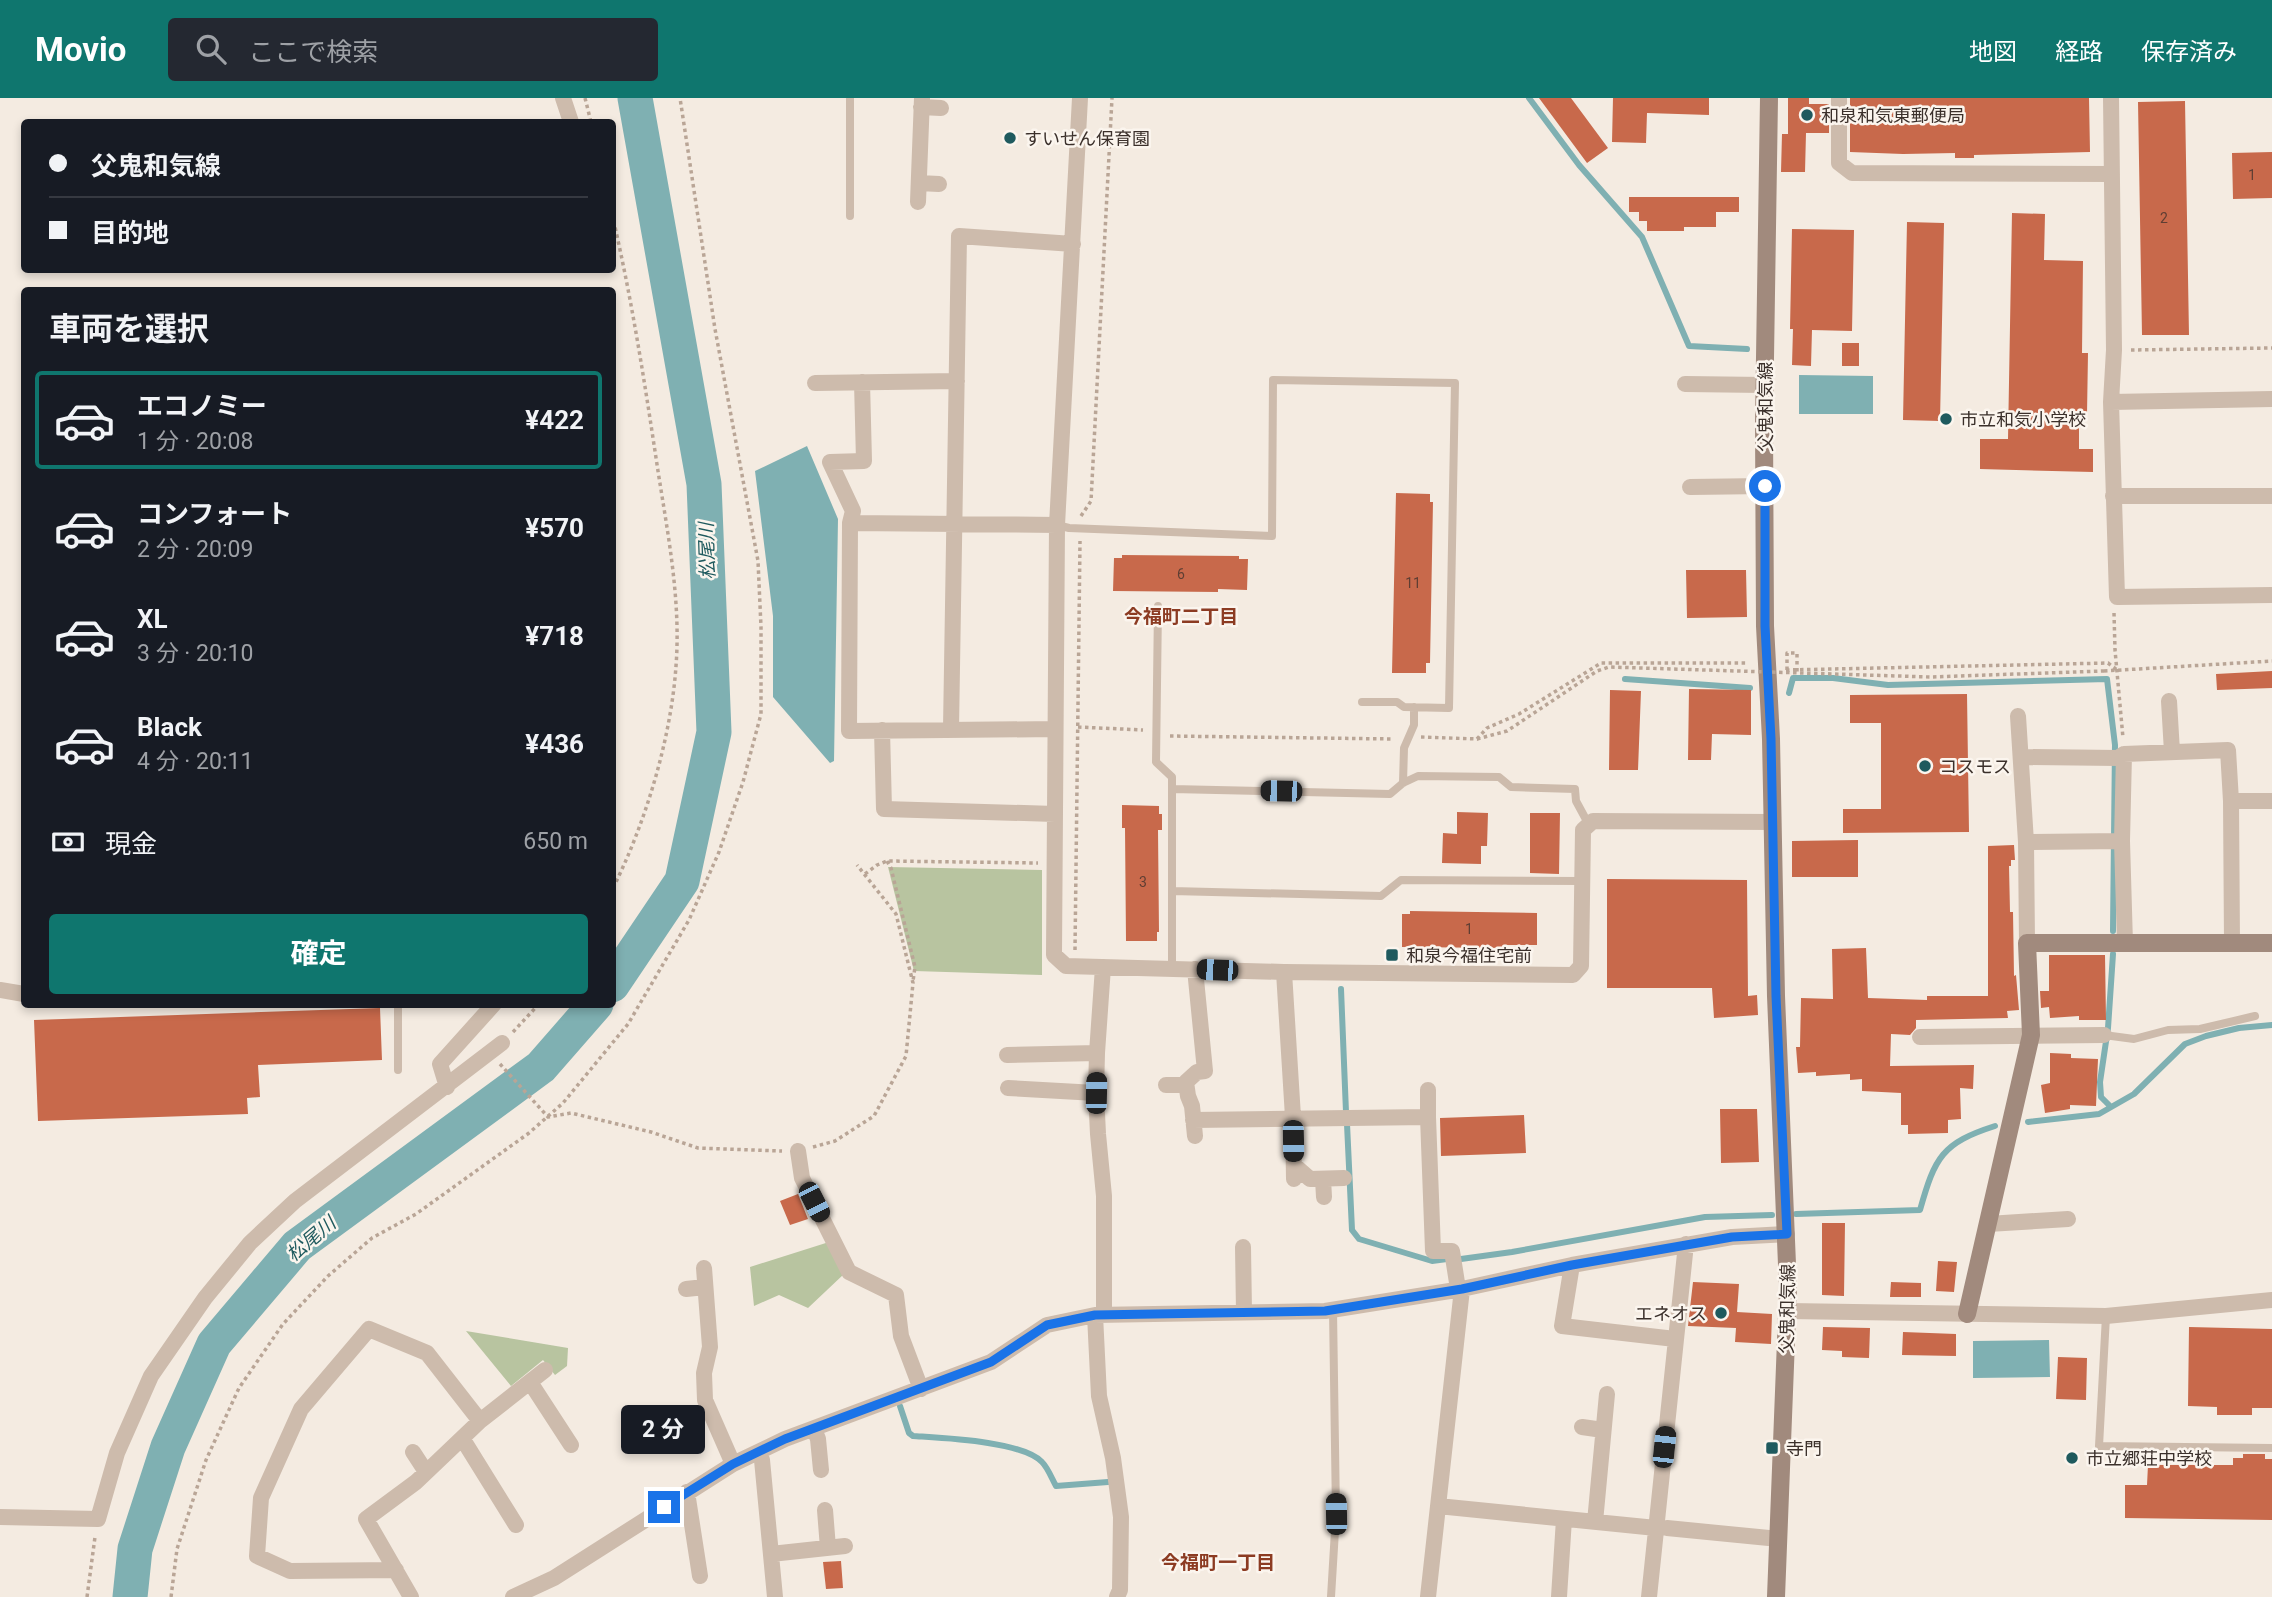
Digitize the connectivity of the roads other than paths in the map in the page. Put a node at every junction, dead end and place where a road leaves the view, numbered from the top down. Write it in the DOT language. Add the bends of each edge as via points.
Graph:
graph roads {
  1 [pos="563,98"];
  2 [pos="850,98"];
  3 [pos="1080,98"];
  4 [pos="1769,98"];
  5 [pos="1839,98"];
  6 [pos="2111,98"];
  7 [pos="921,102"];
  8 [pos="941,108"];
  9 [pos="570,119"];
  10 [pos="2112,174"];
  11 [pos="919,183"];
  12 [pos="939,184"];
  13 [pos="918,202"];
  14 [pos="850,216"];
  15 [pos="1073,244"];
  16 [pos="957,381"];
  17 [pos="862,382"];
  18 [pos="815,383"];
  19 [pos="1685,384"];
  20 [pos="1764,385"];
  21 [pos="2272,399"];
  22 [pos="2111,402"];
  23 [pos="1765,486"];
  24 [pos="1690,487"];
  25 [pos="2113,496"];
  26 [pos="2272,496"];
  27 [pos="850,523"];
  28 [pos="954,524"];
  29 [pos="1057,524"];
  30 [pos="2272,595"];
  31 [pos="1158,607"];
  32 [pos="2169,701"];
  33 [pos="1362,702"];
  34 [pos="1414,707"];
  35 [pos="2018,716"];
  36 [pos="951,729"];
  37 [pos="1055,729"];
  38 [pos="882,730"];
  39 [pos="2172,752"];
  40 [pos="2021,757"];
  41 [pos="2118,757"];
  42 [pos="1403,783"];
  43 [pos="1172,789"];
  44 [pos="2231,801"];
  45 [pos="2272,801"];
  46 [pos="1055,814"];
  47 [pos="1772,822"];
  48 [pos="1589,825"];
  49 [pos="2116,841"];
  50 [pos="2026,842"];
  51 [pos="1583,881"];
  52 [pos="1172,891"];
  53 [pos="2028,943"];
  54 [pos="2232,943"];
  55 [pos="2272,943"];
  56 [pos="2125,944"];
  57 [pos="1103,967"];
  58 [pos="1172,968"];
  59 [pos="1195,969"];
  60 [pos="1284,972"];
  61 [pos="0,990"];
  62 [pos="21,994"];
  63 [pos="398,1008"];
  64 [pos="498,1008"];
  65 [pos="2255,1016"];
  66 [pos="2031,1035"];
  67 [pos="2107,1035"];
  68 [pos="1920,1037"];
  69 [pos="496,1048"];
  70 [pos="1097,1053"];
  71 [pos="1007,1055"];
  72 [pos="398,1070"];
  73 [pos="1186,1084"];
  74 [pos="1166,1085"];
  75 [pos="447,1087"];
  76 [pos="1009,1088"];
  77 [pos="1428,1090"];
  78 [pos="1096,1093"];
  79 [pos="1429,1116"];
  80 [pos="1293,1117"];
  81 [pos="1193,1119"];
  82 [pos="1195,1136"];
  83 [pos="798,1151"];
  84 [pos="1344,1178"];
  85 [pos="1323,1179"];
  86 [pos="1324,1197"];
  87 [pos="2068,1219"];
  88 [pos="1989,1224"];
  89 [pos="1787,1234"];
  90 [pos="1686,1244"];
  91 [pos="1243,1247"];
  92 [pos="1572,1265"];
  93 [pos="704,1268"];
  94 [pos="705,1287"];
  95 [pos="686,1289"];
  96 [pos="1460,1289"];
  97 [pos="2272,1300"];
  98 [pos="1333,1310"];
  99 [pos="1788,1311"];
  100 [pos="1244,1312"];
  101 [pos="1967,1314"];
  102 [pos="1099,1315"];
  103 [pos="2106,1317"];
  104 [pos="1675,1339"];
  105 [pos="708,1359"];
  106 [pos="691,1360"];
  107 [pos="545,1370"];
  108 [pos="530,1382"];
  109 [pos="921,1389"];
  110 [pos="1607,1394"];
  111 [pos="480,1421"];
  112 [pos="1582,1427"];
  113 [pos="814,1429"];
  114 [pos="1603,1430"];
  115 [pos="462,1438"];
  116 [pos="571,1445"];
  117 [pos="2272,1448"];
  118 [pos="413,1452"];
  119 [pos="759,1452"];
  120 [pos="733,1464"];
  121 [pos="821,1470"];
  122 [pos="426,1472"];
  123 [pos="687,1492"];
  124 [pos="1438,1506"];
  125 [pos="824,1510"];
  126 [pos="0,1517"];
  127 [pos="1564,1518"];
  128 [pos="1595,1522"];
  129 [pos="516,1525"];
  130 [pos="1661,1528"];
  131 [pos="1779,1539"];
  132 [pos="845,1546"];
  133 [pos="828,1548"];
  134 [pos="771,1554"];
  135 [pos="396,1570"];
  136 [pos="700,1576"];
  137 [pos="411,1597"];
  138 [pos="513,1597"];
  139 [pos="775,1597"];
  140 [pos="1117,1597"];
  141 [pos="1331,1597"];
  142 [pos="1428,1597"];
  143 [pos="1559,1597"];
  144 [pos="1649,1597"];
  145 [pos="1776,1597"];
  1 -- 9 [label="street"];
  2 -- 14 [label="lane"];
  3 -- 15 [label="street"];
  4 -- 20 [label="main road, 父鬼和気線"];
  5 -- 10 [label="street" via="1839,163 1852,173"];
  6 -- 10 [label="street"];
  7 -- 8 [label="street"];
  7 -- 11 [label="street"];
  10 -- 22 [label="street"];
  11 -- 12 [label="street"];
  11 -- 13 [label="street"];
  15 -- 16 [label="street" via="959,236"];
  15 -- 29 [label="street"];
  16 -- 17 [label="street"];
  16 -- 28 [label="street"];
  17 -- 18 [label="street"];
  17 -- 27 [label="street" via="864,461 830,462 853,511"];
  19 -- 20 [label="street"];
  20 -- 23 [label="main road, 父鬼和気線"];
  21 -- 22 [label="street"];
  22 -- 25 [label="street"];
  23 -- 24 [label="street"];
  23 -- 47 [label="main road, 父鬼和気線" via="1774,667"];
  25 -- 26 [label="street"];
  25 -- 30 [label="street" via="2117,597"];
  27 -- 28 [label="street"];
  27 -- 38 [label="street" via="849,730"];
  28 -- 29 [label="street"];
  28 -- 36 [label="street"];
  29 -- 34 [label="lane" via="1272,536 1273,380 1455,383 1449,708"];
  29 -- 37 [label="street"];
  31 -- 43 [label="lane" via="1157,762 1172,777"];
  32 -- 39 [label="street"];
  33 -- 34 [label="lane"];
  34 -- 42 [label="lane" via="1414,725 1404,748"];
  35 -- 40 [label="street"];
  36 -- 37 [label="street"];
  36 -- 38 [label="street"];
  37 -- 46 [label="street"];
  38 -- 46 [label="street" via="884,809"];
  39 -- 41 [label="street"];
  39 -- 44 [label="street" via="2228,750"];
  40 -- 41 [label="street"];
  40 -- 50 [label="street"];
  41 -- 49 [label="street"];
  42 -- 43 [label="lane" via="1390,794"];
  42 -- 48 [label="lane" via="1418,776 1499,777 1511,787 1575,789"];
  43 -- 52 [label="lane"];
  44 -- 45 [label="street"];
  44 -- 54 [label="street"];
  46 -- 57 [label="street" via="1054,955 1066,967"];
  47 -- 48 [label="street" via="1593,821"];
  47 -- 89 [label="main road, 父鬼和気線"];
  48 -- 51 [label="street" via="1583,830"];
  49 -- 50 [label="street"];
  49 -- 56 [label="street"];
  50 -- 53 [label="street"];
  51 -- 52 [label="lane" via="1401,880 1381,896"];
  51 -- 60 [label="street" via="1581,966 1573,975"];
  52 -- 58 [label="lane"];
  53 -- 56 [label="main road"];
  53 -- 66 [label="main road"];
  54 -- 55 [label="main road"];
  54 -- 56 [label="main road"];
  57 -- 58 [label="street"];
  57 -- 70 [label="street"];
  58 -- 59 [label="street"];
  59 -- 60 [label="street"];
  59 -- 73 [label="street" via="1205,1071 1197,1072"];
  60 -- 80 [label="street"];
  61 -- 62 [label="street"];
  63 -- 72 [label="lane"];
  64 -- 75 [label="street" via="440,1064"];
  65 -- 67 [label="lane" via="2134,1039"];
  66 -- 67 [label="street"];
  66 -- 68 [label="street"];
  66 -- 88 [label="main road"];
  69 -- 75 [label="street"];
  70 -- 71 [label="street"];
  70 -- 78 [label="street"];
  73 -- 74 [label="street"];
  73 -- 81 [label="street"];
  75 -- 126 [label="street" via="295,1201 250,1243 212,1288 151,1376 117,1453 97,1519"];
  76 -- 78 [label="street"];
  77 -- 79 [label="street"];
  78 -- 102 [label="street" via="1104,1196"];
  79 -- 80 [label="street"];
  79 -- 96 [label="street" via="1433,1251 1452,1251"];
  80 -- 81 [label="street"];
  80 -- 85 [label="street" via="1294,1172"];
  81 -- 82 [label="street"];
  83 -- 109 [label="street" via="802,1178 849,1272 896,1295 901,1336"];
  84 -- 85 [label="street"];
  85 -- 86 [label="street"];
  87 -- 88 [label="street"];
  88 -- 101 [label="main road"];
  89 -- 90 [label="street"];
  89 -- 99 [label="main road, 父鬼和気線"];
  90 -- 92 [label="street"];
  90 -- 104 [label="street"];
  91 -- 100 [label="street"];
  92 -- 96 [label="street"];
  92 -- 104 [label="street" via="1562,1326"];
  93 -- 94 [label="street"];
  94 -- 95 [label="street"];
  94 -- 105 [label="street"];
  96 -- 98 [label="street"];
  96 -- 124 [label="street"];
  97 -- 103 [label="street"];
  98 -- 100 [label="street"];
  98 -- 141 [label="lane" via="1336,1514"];
  99 -- 101 [label="street"];
  99 -- 131 [label="main road, 父鬼和気線"];
  100 -- 102 [label="street"];
  101 -- 103 [label="street"];
  102 -- 109 [label="street" via="1047,1325 991,1362"];
  102 -- 140 [label="street" via="1099,1396 1121,1517"];
  103 -- 117 [label="lane" via="2099,1446"];
  104 -- 130 [label="street"];
  105 -- 106 [label="street"];
  105 -- 120 [label="street" via="705,1400"];
  107 -- 108 [label="street"];
  108 -- 111 [label="street"];
  108 -- 116 [label="street"];
  109 -- 113 [label="street"];
  110 -- 114 [label="street"];
  111 -- 115 [label="street"];
  111 -- 135 [label="street" via="427,1353 369,1329 301,1409 261,1497 257,1556 290,1571"];
  112 -- 114 [label="street"];
  113 -- 119 [label="street"];
  113 -- 121 [label="street"];
  114 -- 128 [label="street"];
  115 -- 122 [label="street"];
  115 -- 129 [label="street"];
  118 -- 122 [label="street"];
  119 -- 120 [label="street"];
  119 -- 134 [label="street"];
  120 -- 123 [label="street"];
  122 -- 135 [label="street" via="366,1519"];
  123 -- 136 [label="street"];
  123 -- 138 [label="street" via="554,1578"];
  124 -- 127 [label="street"];
  124 -- 142 [label="street"];
  125 -- 133 [label="street"];
  127 -- 128 [label="street"];
  127 -- 143 [label="street"];
  128 -- 130 [label="street"];
  130 -- 131 [label="street"];
  130 -- 144 [label="street"];
  131 -- 145 [label="main road, 父鬼和気線"];
  132 -- 133 [label="street"];
  133 -- 134 [label="street"];
  134 -- 139 [label="street"];
  135 -- 137 [label="street"];
}
